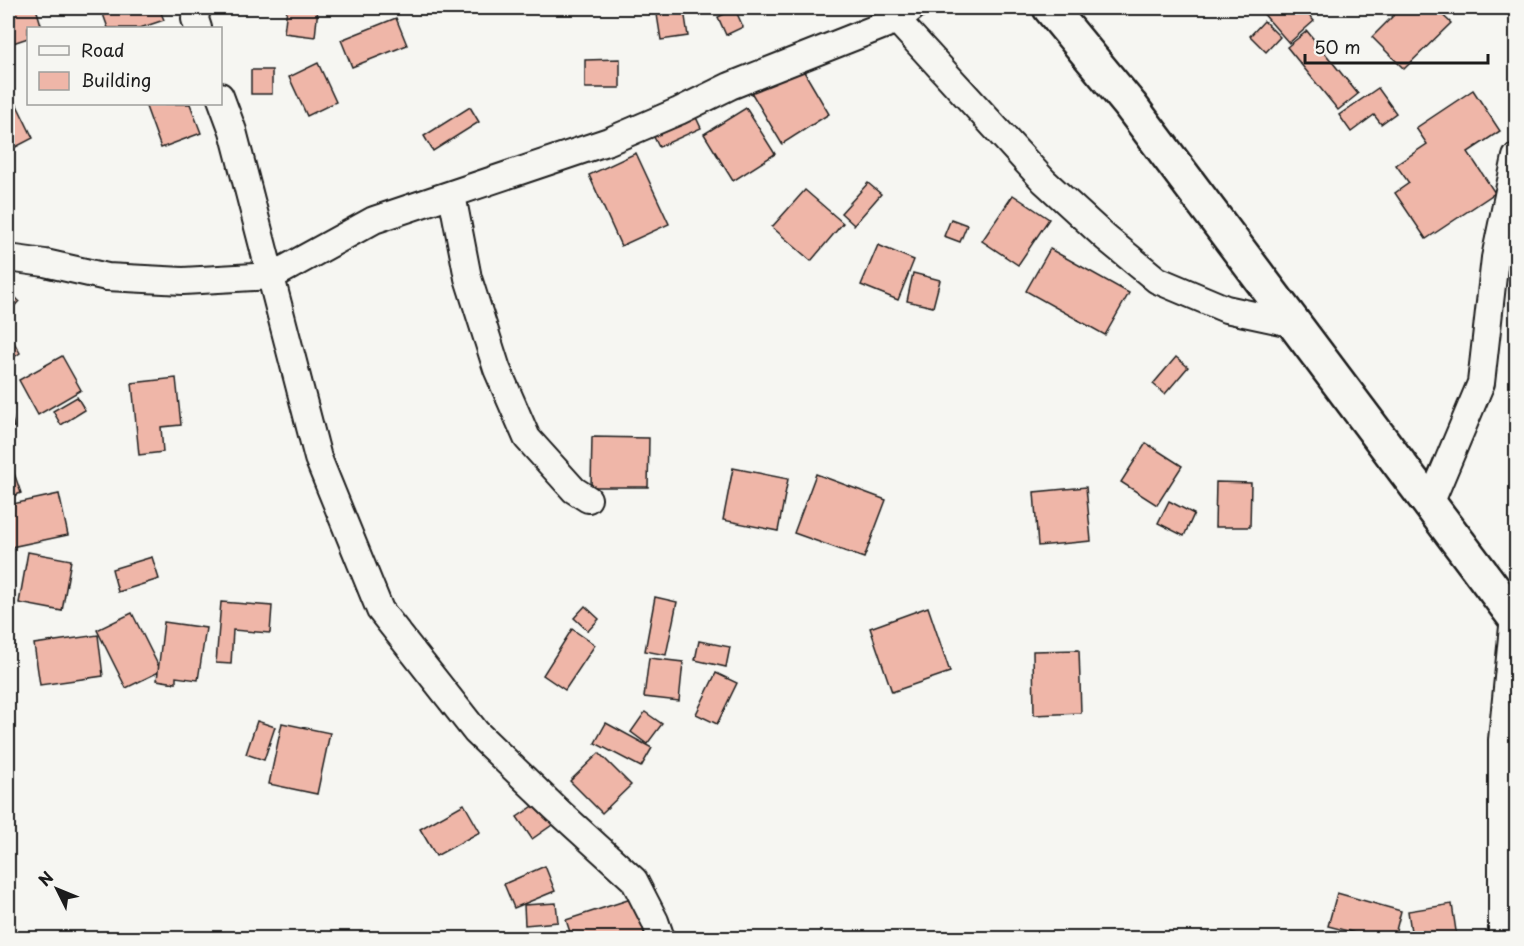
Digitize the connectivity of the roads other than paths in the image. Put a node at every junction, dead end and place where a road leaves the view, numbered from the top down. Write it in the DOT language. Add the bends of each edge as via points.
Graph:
graph roads {
  1 [pos="197,8"];
  2 [pos="1050,8"];
  3 [pos="905,14"];
  4 [pos="198,27"];
  5 [pos="222,101"];
  6 [pos="1516,157"];
  7 [pos="452,195"];
  8 [pos="8,258"];
  9 [pos="272,276"];
  10 [pos="1295,324"];
  11 [pos="588,500"];
  12 [pos="1430,504"];
  13 [pos="1516,617"];
  14 [pos="662,939"];
  15 [pos="1502,939"];
  1 -- 4 [label="street"];
  2 -- 10 [label="main road" via="1130,105"];
  3 -- 7 [label="street" via="609,141"];
  3 -- 10 [label="street" via="1044,181 1157,280 1226,309"];
  5 -- 9 [label="street"];
  6 -- 12 [label="street" via="1495,258 1481,383"];
  7 -- 9 [label="street" via="374,220"];
  7 -- 11 [label="street" via="468,278 497,369 527,438 561,477"];
  8 -- 9 [label="street" via="107,277 183,282"];
  9 -- 14 [label="street" via="318,458 380,610 476,732 634,880"];
  10 -- 12 [label="main road"];
  12 -- 13 [label="main road"];
  13 -- 15 [label="street" via="1502,740"];
}
